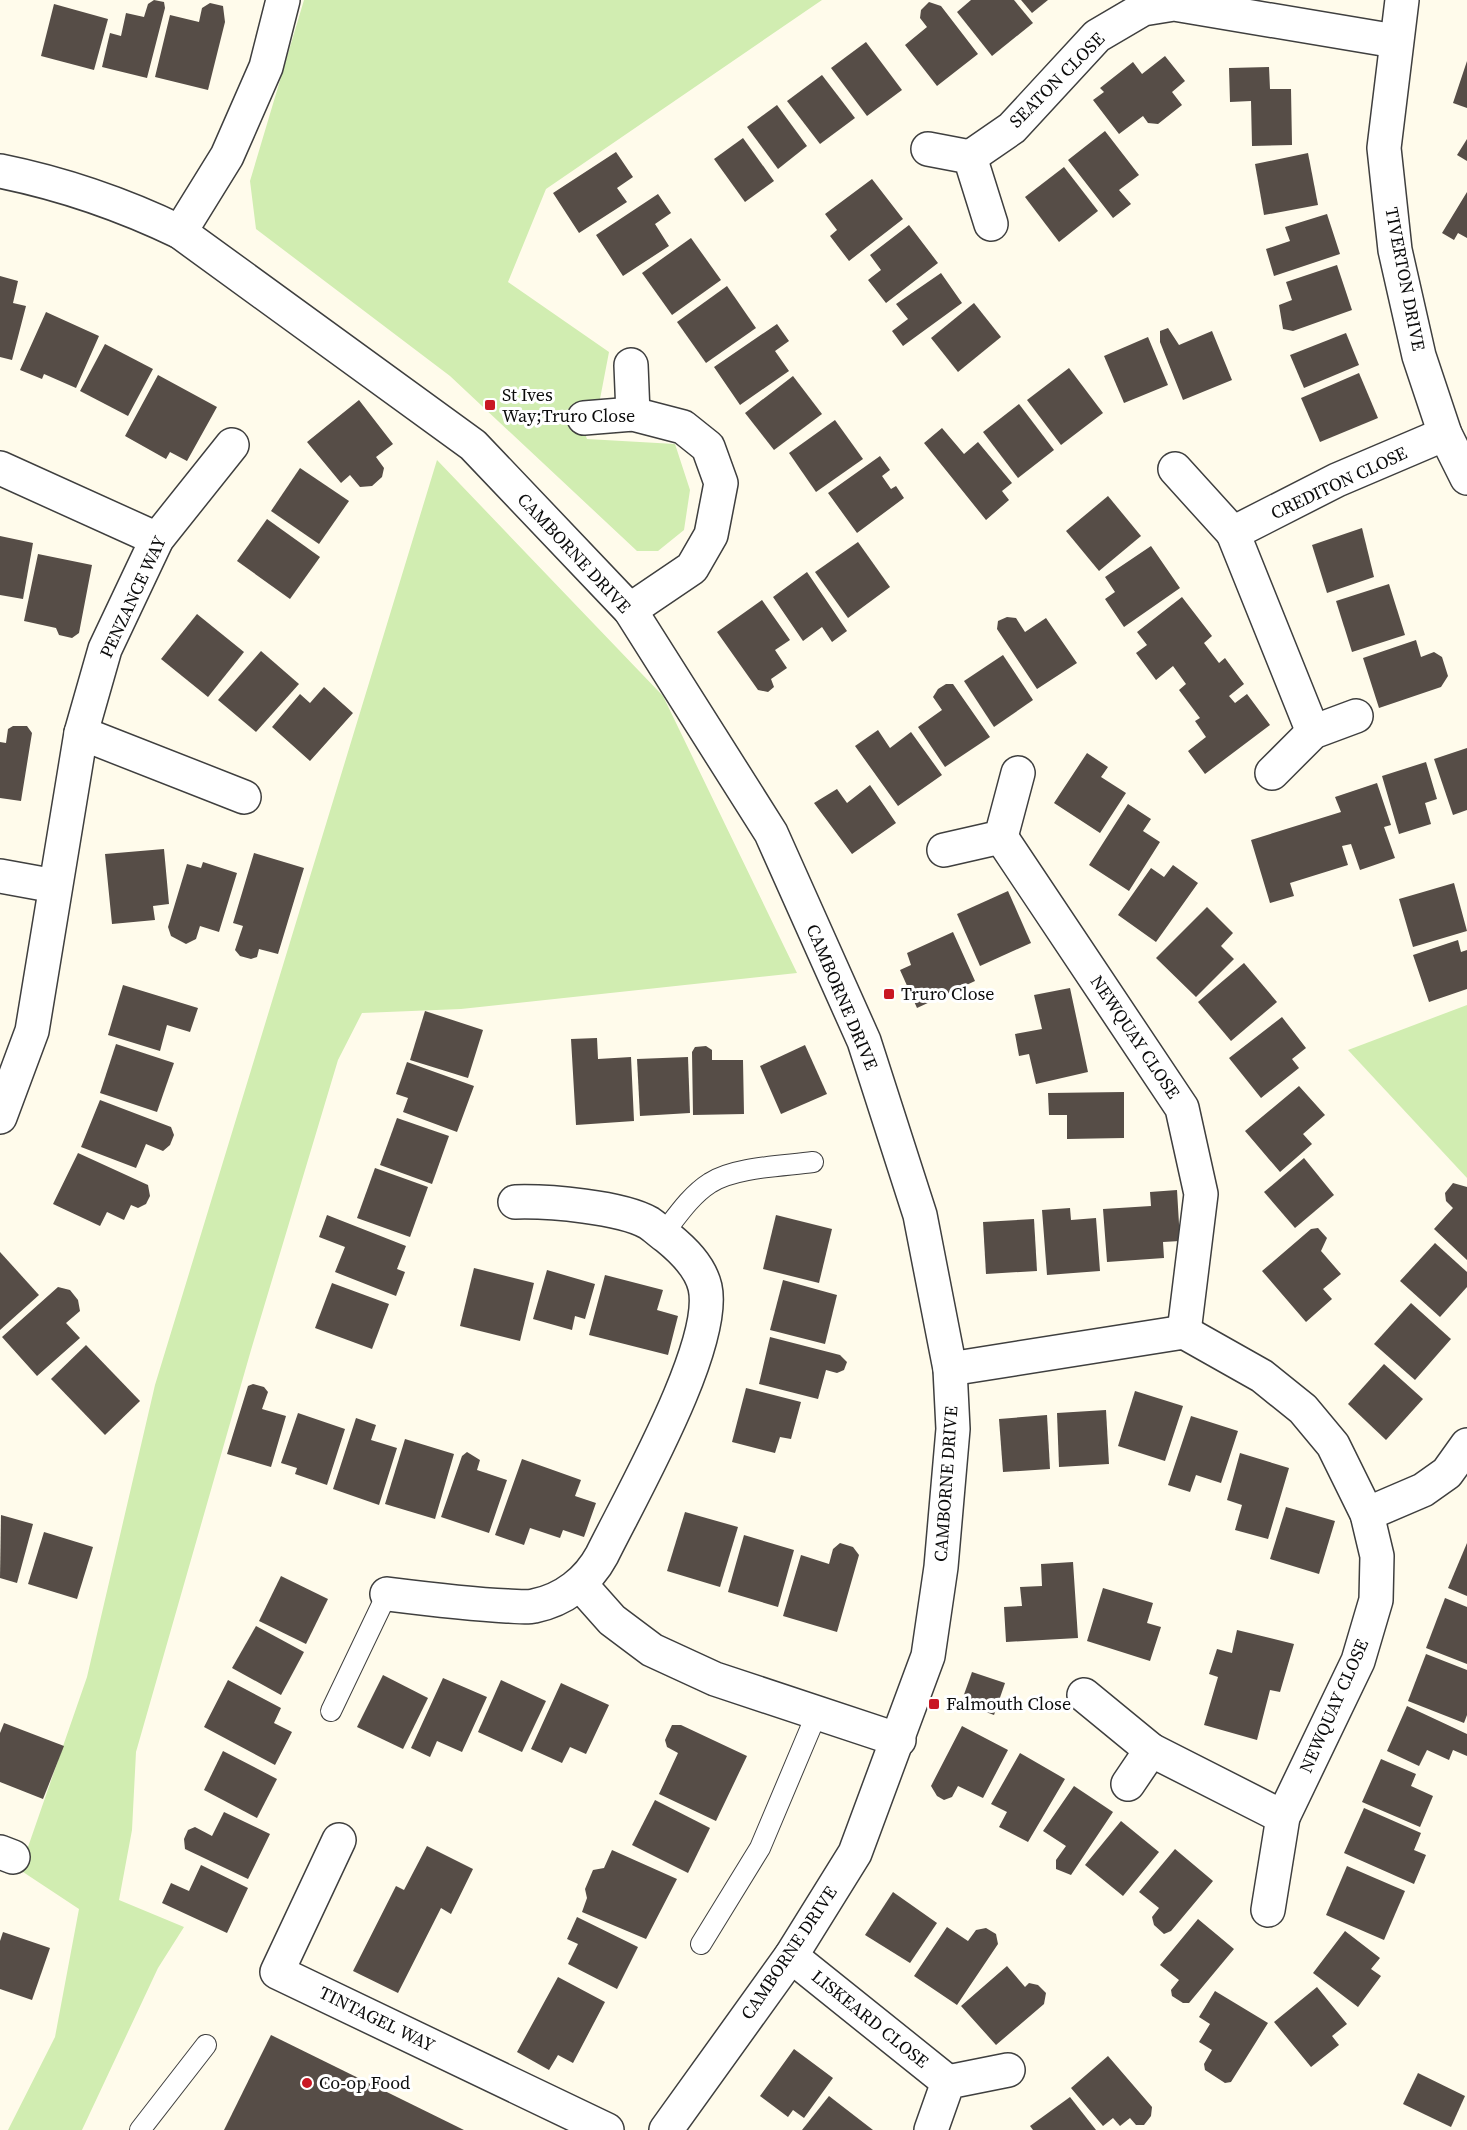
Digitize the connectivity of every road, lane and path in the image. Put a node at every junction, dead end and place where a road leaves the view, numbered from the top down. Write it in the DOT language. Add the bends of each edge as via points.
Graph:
graph roads {
  1 [pos="282,0"];
  2 [pos="1402,0"];
  3 [pos="1395,41"];
  4 [pos="927,149"];
  5 [pos="970,157"];
  6 [pos="0,171"];
  7 [pos="991,224"];
  8 [pos="180,232"];
  9 [pos="631,365"];
  10 [pos="633,414"];
  11 [pos="584,418"];
  12 [pos="1445,434"];
  13 [pos="232,445"];
  14 [pos="0,468"];
  15 [pos="1175,469"];
  16 [pos="1467,478"];
  17 [pos="1233,533"];
  18 [pos="157,539"];
  19 [pos="630,610"];
  20 [pos="1356,716"];
  21 [pos="1313,732"];
  22 [pos="81,733"];
  23 [pos="1018,773"];
  24 [pos="1272,773"];
  25 [pos="244,797"];
  26 [pos="1001,837"];
  27 [pos="944,850"];
  28 [pos="0,876"];
  29 [pos="55,886"];
  30 [pos="0,1117"];
  31 [pos="813,1162"];
  32 [pos="516,1202"];
  33 [pos="663,1234"];
  34 [pos="1184,1332"];
  35 [pos="950,1369"];
  36 [pos="1467,1445"];
  37 [pos="1367,1514"];
  38 [pos="580,1584"];
  39 [pos="387,1594"];
  40 [pos="1084,1695"];
  41 [pos="330,1711"];
  42 [pos="817,1713"];
  43 [pos="899,1740"];
  44 [pos="1151,1750"];
  45 [pos="1128,1784"];
  46 [pos="1283,1817"];
  47 [pos="339,1840"];
  48 [pos="1268,1910"];
  49 [pos="701,1944"];
  50 [pos="791,1956"];
  51 [pos="206,2045"];
  52 [pos="1008,2070"];
  53 [pos="948,2082"];
  54 [pos="140,2130"];
  55 [pos="607,2130"];
  56 [pos="666,2130"];
  57 [pos="931,2130"];
  1 -- 8 [label="street" via="262,77 227,156"];
  2 -- 3 [label="street, TIVERTON DRIVE"];
  3 -- 5 [label="street, SEATON CLOSE" via="1174,4 1143,9 1097,36 1012,128"];
  3 -- 12 [label="street, TIVERTON DRIVE" via="1384,148 1395,250 1419,356"];
  4 -- 5 [label="street"];
  5 -- 7 [label="street"];
  6 -- 8 [label="street, CAMBORNE DRIVE" via="56,182 130,208"];
  8 -- 19 [label="street, CAMBORNE DRIVE" via="473,446"];
  9 -- 10 [label="street"];
  10 -- 11 [label="street"];
  10 -- 19 [label="street" via="683,427 708,447 721,483 711,535 692,568"];
  12 -- 16 [label="street, TIVERTON DRIVE"];
  12 -- 17 [label="street, CREDITON CLOSE" via="1337,480"];
  13 -- 18 [label="street, PENZANCE WAY"];
  14 -- 18 [label="street"];
  15 -- 17 [label="street"];
  17 -- 21 [label="street"];
  18 -- 22 [label="street, PENZANCE WAY" via="105,649"];
  19 -- 35 [label="street, CAMBORNE DRIVE" via="771,833 864,1041 920,1215"];
  20 -- 21 [label="street"];
  21 -- 24 [label="street"];
  22 -- 25 [label="street"];
  22 -- 29 [label="street, PENZANCE WAY"];
  23 -- 26 [label="street"];
  26 -- 27 [label="street"];
  26 -- 34 [label="street, NEWQUAY CLOSE" via="1182,1108 1201,1194"];
  28 -- 29 [label="street"];
  29 -- 30 [label="street, PENZANCE WAY" via="32,1032"];
  31 -- 33 [label="lane" via="725,1175 709,1183 691,1200"];
  32 -- 33 [label="street" via="612,1211 648,1222"];
  33 -- 38 [label="street" via="693,1260 705,1287 703,1333 679,1398 602,1555"];
  34 -- 35 [label="street"];
  34 -- 37 [label="street, NEWQUAY CLOSE" via="1262,1376 1303,1409 1333,1445"];
  35 -- 43 [label="street, CAMBORNE DRIVE" via="953,1429 941,1567 928,1656"];
  36 -- 37 [label="street" via="1447,1473 1423,1490"];
  37 -- 46 [label="street, NEWQUAY CLOSE" via="1377,1556 1376,1600 1369,1629 1358,1661"];
  38 -- 39 [label="street" via="533,1607"];
  38 -- 42 [label="street" via="612,1620 652,1650 715,1678"];
  39 -- 41 [label="lane"];
  40 -- 44 [label="street"];
  42 -- 43 [label="street"];
  42 -- 49 [label="lane" via="760,1848"];
  43 -- 50 [label="street, CAMBORNE DRIVE" via="855,1853"];
  44 -- 45 [label="street"];
  44 -- 46 [label="street"];
  46 -- 48 [label="street, NEWQUAY CLOSE"];
  47 -- 55 [label="street, TINTAGEL WAY" via="278,1972"];
  50 -- 53 [label="street, LISKEARD CLOSE"];
  50 -- 56 [label="street, CAMBORNE DRIVE"];
  51 -- 54 [label="lane"];
  52 -- 53 [label="street"];
  53 -- 57 [label="street"];
}
